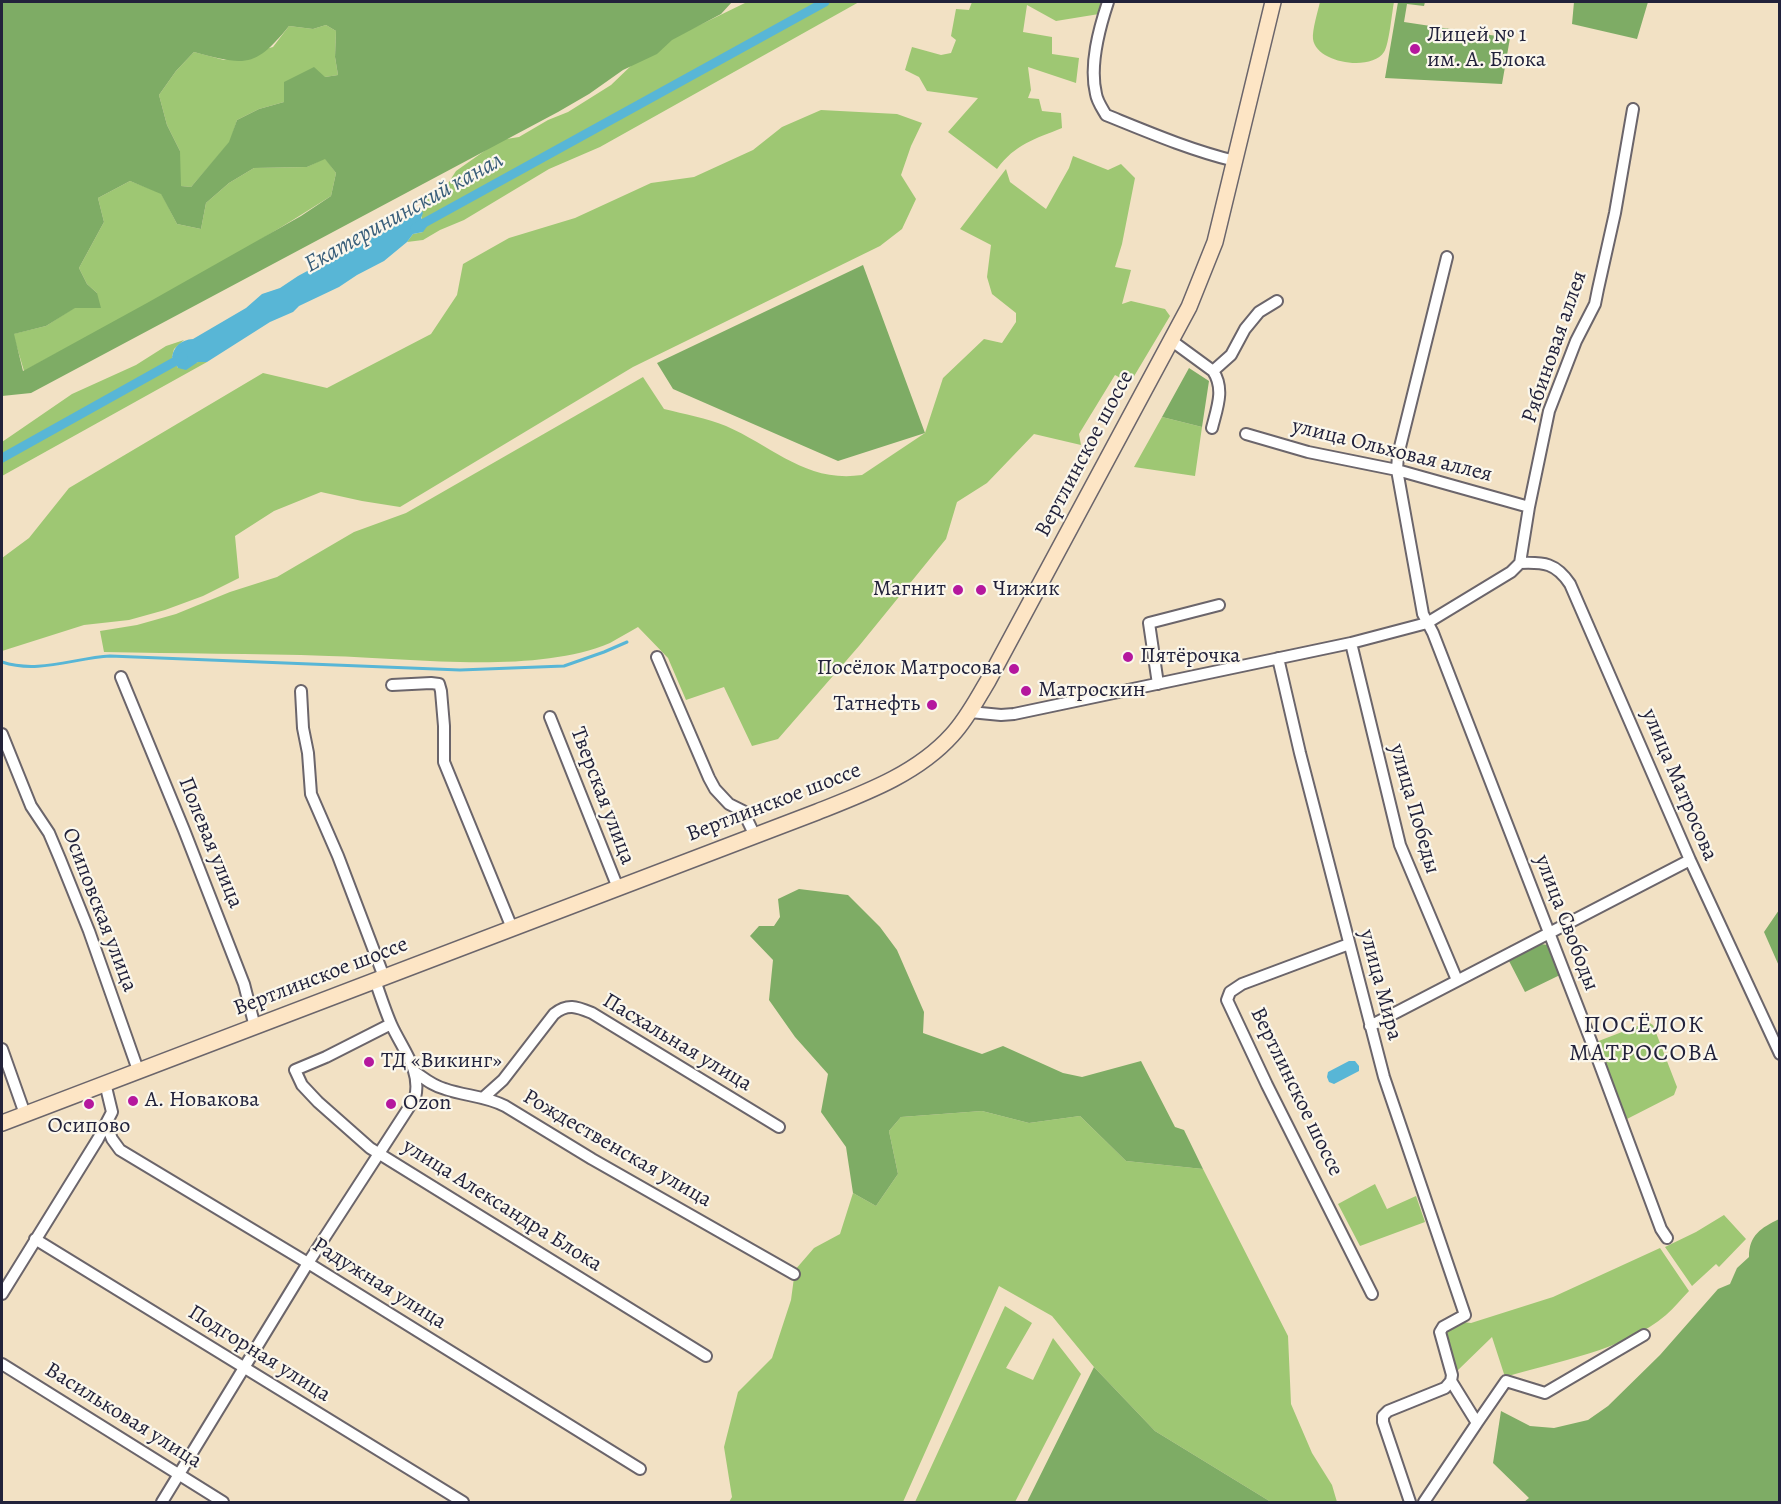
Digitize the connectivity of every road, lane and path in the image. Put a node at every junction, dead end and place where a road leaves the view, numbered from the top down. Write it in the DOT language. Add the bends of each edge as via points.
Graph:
graph roads {
  1 [pos="1108,2"];
  2 [pos="1273,2"];
  3 [pos="1633,109"];
  4 [pos="1234,161"];
  5 [pos="1447,257"];
  6 [pos="1277,301"];
  7 [pos="1172,341"];
  8 [pos="1213,371"];
  9 [pos="1212,428"];
  10 [pos="1246,434"];
  11 [pos="1397,470"];
  12 [pos="1529,507"];
  13 [pos="1520,563"];
  14 [pos="1219,605"];
  15 [pos="1427,623"];
  16 [pos="1351,643"];
  17 [pos="657,657"];
  18 [pos="1278,658"];
  19 [pos="121,677"];
  20 [pos="1158,684"];
  21 [pos="392,685"];
  22 [pos="301,691"];
  23 [pos="969,712"];
  24 [pos="550,717"];
  25 [pos="2,734"];
  26 [pos="755,836"];
  27 [pos="1690,860"];
  28 [pos="618,888"];
  29 [pos="512,928"];
  30 [pos="1550,934"];
  31 [pos="1349,944"];
  32 [pos="379,978"];
  33 [pos="1457,980"];
  34 [pos="391,1024"];
  35 [pos="1370,1026"];
  36 [pos="255,1027"];
  37 [pos="2,1049"];
  38 [pos="1779,1054"];
  39 [pos="138,1070"];
  40 [pos="415,1072"];
  41 [pos="105,1083"];
  42 [pos="484,1097"];
  43 [pos="25,1114"];
  44 [pos="2,1123"];
  45 [pos="106,1124"];
  46 [pos="779,1127"];
  47 [pos="378,1153"];
  48 [pos="1666,1238"];
  49 [pos="35,1239"];
  50 [pos="308,1263"];
  51 [pos="794,1274"];
  52 [pos="2,1294"];
  53 [pos="1372,1294"];
  54 [pos="1644,1335"];
  55 [pos="706,1356"];
  56 [pos="2,1364"];
  57 [pos="244,1368"];
  58 [pos="1451,1382"];
  59 [pos="1478,1423"];
  60 [pos="640,1469"];
  61 [pos="179,1473"];
  62 [pos="162,1503"];
  63 [pos="223,1503"];
  64 [pos="463,1503"];
  65 [pos="1410,1503"];
  66 [pos="1424,1503"];
  1 -- 4 [label="street" via="1094,73 1096,95 1106,115"];
  2 -- 4 [label="main road, Вертлинское шоссе"];
  3 -- 12 [label="street, Рябиновая аллея" via="1594,304 1549,411"];
  4 -- 7 [label="main road, Вертлинское шоссе" via="1206,269"];
  5 -- 11 [label="street, улица Свободы"];
  6 -- 8 [label="street" via="1259,312 1231,355"];
  7 -- 8 [label="street"];
  7 -- 23 [label="main road, Вертлинское шоссе"];
  8 -- 9 [label="street" via="1221,390"];
  10 -- 11 [label="street, улица Ольховая аллея" via="1308,452"];
  11 -- 12 [label="street, улица Ольховая аллея"];
  11 -- 15 [label="street, улица Свободы"];
  12 -- 13 [label="street, Рябиновая аллея"];
  13 -- 15 [label="street"];
  13 -- 27 [label="street, улица Матросова" via="1554,566 1570,584"];
  14 -- 20 [label="street" via="1149,623"];
  15 -- 16 [label="street"];
  15 -- 30 [label="street, улица Свободы"];
  16 -- 18 [label="street"];
  16 -- 33 [label="street, улица Победы" via="1400,845"];
  17 -- 26 [label="street" via="715,789 729,804 743,811"];
  18 -- 20 [label="street"];
  18 -- 31 [label="street, улица Мира"];
  19 -- 36 [label="street, Полевая улица" via="244,984"];
  20 -- 23 [label="street" via="1001,716"];
  21 -- 29 [label="street" via="439,684 444,762"];
  22 -- 32 [label="street" via="311,794 338,856"];
  23 -- 26 [label="main road, Вертлинское шоссе" via="944,744 906,772 862,794"];
  24 -- 28 [label="street, Тверская улица"];
  25 -- 39 [label="street, Осиповская улица" via="31,806 60,859"];
  26 -- 28 [label="main road, Вертлинское шоссе"];
  27 -- 30 [label="street"];
  27 -- 38 [label="street, улица Матросова"];
  28 -- 29 [label="main road, Вертлинское шоссе"];
  29 -- 32 [label="main road, Вертлинское шоссе"];
  30 -- 33 [label="street"];
  30 -- 48 [label="street, улица Свободы"];
  31 -- 35 [label="street, улица Мира"];
  31 -- 53 [label="street, Вертлинское шоссе" via="1242,984 1230,992 1227,1000"];
  32 -- 34 [label="street"];
  32 -- 36 [label="main road, Вертлинское шоссе"];
  33 -- 35 [label="street"];
  34 -- 40 [label="street"];
  34 -- 47 [label="street, улица Александра Блока" via="295,1070 302,1085 318,1102"];
  35 -- 58 [label="street, улица Мира" via="1465,1315 1440,1332"];
  36 -- 39 [label="main road, Вертлинское шоссе"];
  37 -- 43 [label="street"];
  39 -- 41 [label="main road, Вертлинское шоссе"];
  40 -- 42 [label="street, Рождественская улица" via="446,1090"];
  40 -- 47 [label="street" via="415,1098"];
  41 -- 43 [label="main road, Вертлинское шоссе"];
  41 -- 45 [label="street" via="112,1112"];
  42 -- 46 [label="street, Пасхальная улица" via="503,1080 554,1014 573,1006 592,1013"];
  42 -- 51 [label="street, Рождественская улица"];
  43 -- 44 [label="main road, Вертлинское шоссе"];
  45 -- 49 [label="street"];
  45 -- 50 [label="street, Радужная улица" via="120,1150"];
  47 -- 50 [label="street"];
  47 -- 55 [label="street, улица Александра Блока"];
  49 -- 52 [label="street"];
  49 -- 57 [label="street, Подгорная улица"];
  50 -- 57 [label="street"];
  50 -- 60 [label="street, Радужная улица"];
  54 -- 59 [label="street" via="1545,1393 1506,1381"];
  56 -- 61 [label="street, Васильковая улица"];
  57 -- 61 [label="street"];
  57 -- 64 [label="street, Подгорная улица"];
  58 -- 59 [label="street"];
  58 -- 65 [label="street" via="1383,1416"];
  59 -- 66 [label="street"];
  61 -- 62 [label="street"];
  61 -- 63 [label="street, Васильковая улица"];
}
